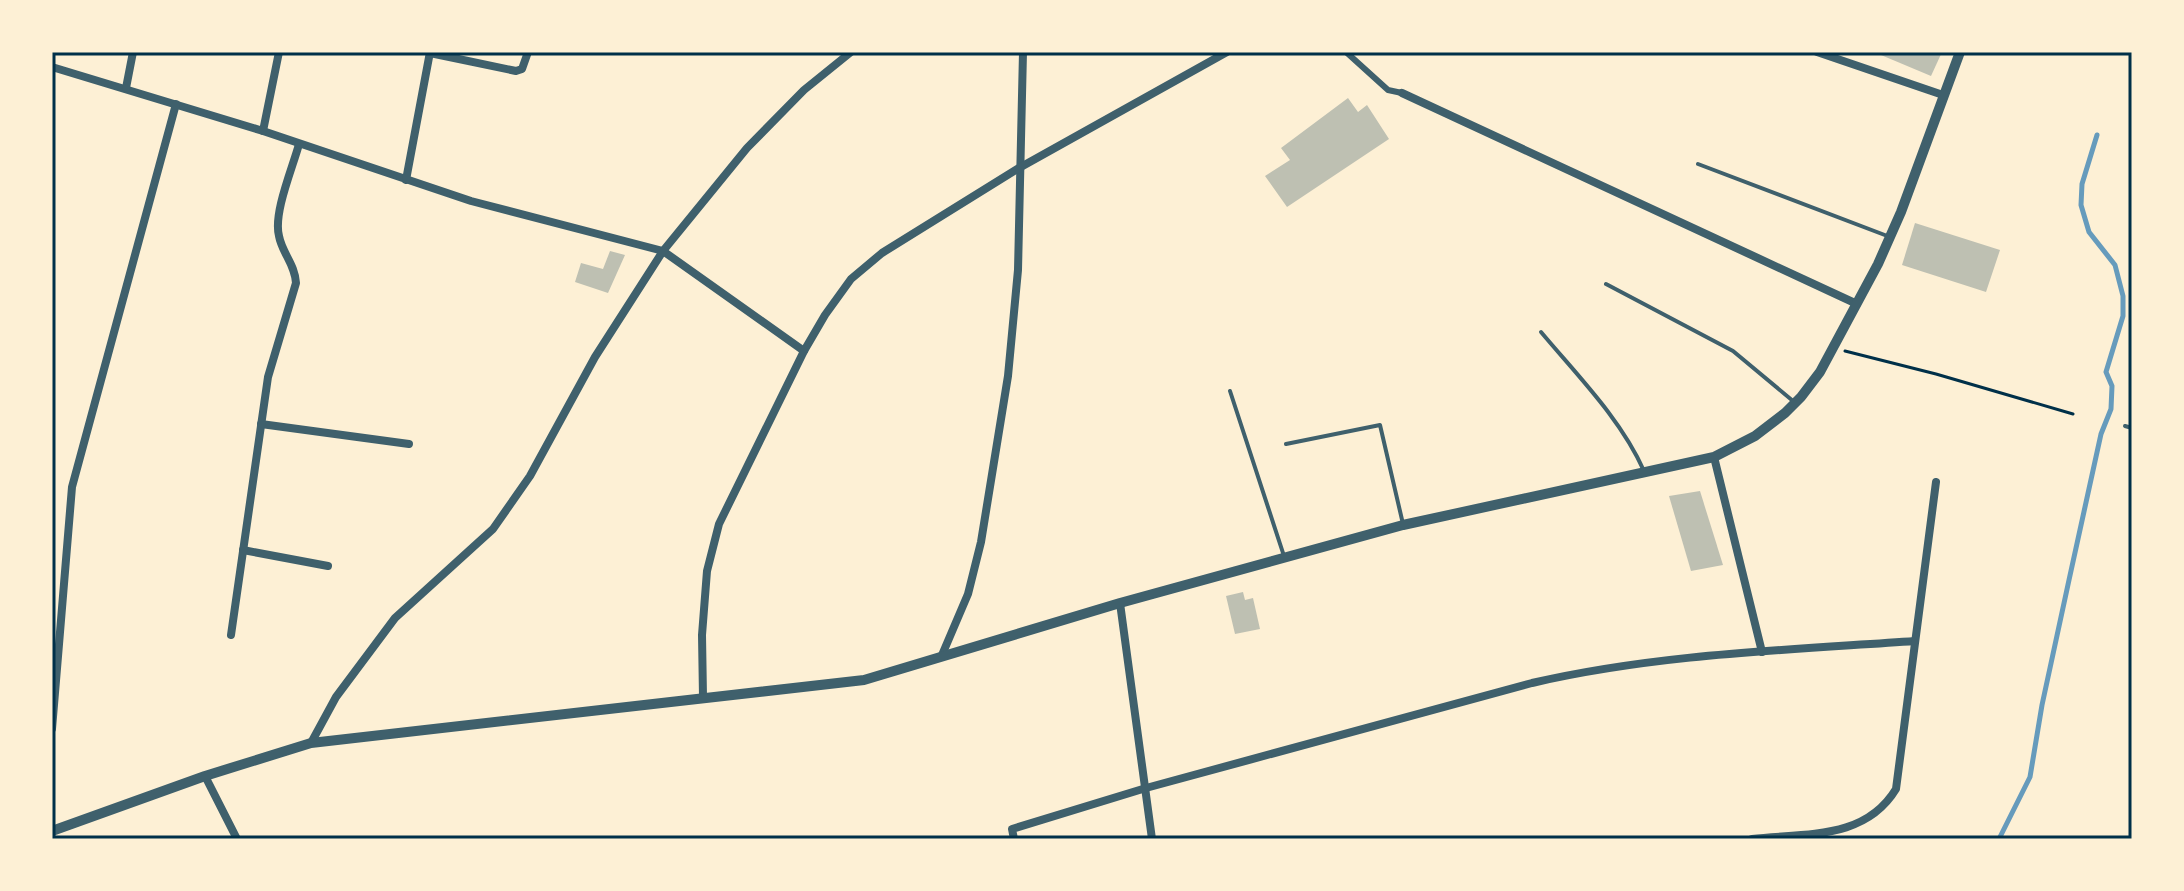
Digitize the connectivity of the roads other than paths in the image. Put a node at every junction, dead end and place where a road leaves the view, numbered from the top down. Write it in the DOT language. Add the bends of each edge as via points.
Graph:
graph roads {
  1 [pos="133,52"];
  2 [pos="279,52"];
  3 [pos="528,52"];
  4 [pos="851,52"];
  5 [pos="1023,52"];
  6 [pos="1227,52"];
  7 [pos="1346,52"];
  8 [pos="1817,52"];
  9 [pos="1960,52"];
  10 [pos="430,53"];
  11 [pos="52,67"];
  12 [pos="126,88"];
  13 [pos="1402,93"];
  14 [pos="1943,95"];
  15 [pos="176,104"];
  16 [pos="263,131"];
  17 [pos="299,144"];
  18 [pos="1698,164"];
  19 [pos="1019,168"];
  20 [pos="406,180"];
  21 [pos="1890,237"];
  22 [pos="663,251"];
  23 [pos="1606,284"];
  24 [pos="1857,304"];
  25 [pos="1541,332"];
  26 [pos="804,351"];
  27 [pos="1230,391"];
  28 [pos="1795,403"];
  29 [pos="261,424"];
  30 [pos="2125,426"];
  31 [pos="2132,428"];
  32 [pos="409,444"];
  33 [pos="1286,444"];
  34 [pos="1714,457"];
  35 [pos="1644,471"];
  36 [pos="1936,482"];
  37 [pos="1403,525"];
  38 [pos="243,550"];
  39 [pos="1285,558"];
  40 [pos="328,566"];
  41 [pos="1120,603"];
  42 [pos="231,635"];
  43 [pos="1915,641"];
  44 [pos="1762,652"];
  45 [pos="942,655"];
  46 [pos="703,697"];
  47 [pos="52,729"];
  48 [pos="311,743"];
  49 [pos="205,776"];
  50 [pos="1146,788"];
  51 [pos="65,828"];
  52 [pos="52,831"];
  53 [pos="55,839"];
  54 [pos="237,839"];
  55 [pos="1014,839"];
  56 [pos="1152,839"];
  57 [pos="1752,839"];
  1 -- 12 [label="street"];
  2 -- 16 [label="street"];
  3 -- 10 [label="street" via="522,69 516,71"];
  4 -- 22 [label="street" via="747,148"];
  5 -- 19 [label="street"];
  6 -- 19 [label="street"];
  7 -- 13 [label="street" via="1388,90"];
  8 -- 14 [label="street"];
  9 -- 14 [label="street"];
  10 -- 20 [label="street"];
  11 -- 12 [label="street"];
  12 -- 15 [label="street"];
  13 -- 24 [label="street"];
  14 -- 21 [label="street"];
  15 -- 16 [label="street"];
  15 -- 47 [label="street" via="72,487"];
  16 -- 17 [label="street"];
  17 -- 20 [label="street"];
  17 -- 29 [label="street" via="278,219 296,283 268,377"];
  18 -- 21 [label="lane"];
  19 -- 26 [label="street" via="882,253 851,279"];
  19 -- 45 [label="street" via="1018,270 991,486 968,594"];
  20 -- 22 [label="street"];
  21 -- 24 [label="street"];
  22 -- 26 [label="street"];
  22 -- 48 [label="street" via="501,518 395,618 336,697"];
  23 -- 28 [label="lane" via="1733,351"];
  24 -- 28 [label="street" via="1820,372"];
  25 -- 35 [label="lane" via="1607,411"];
  26 -- 46 [label="street" via="719,524 706,586"];
  27 -- 39 [label="lane"];
  28 -- 34 [label="street" via="1755,436"];
  29 -- 32 [label="street"];
  29 -- 38 [label="street"];
  30 -- 31 [label="lane"];
  33 -- 37 [label="lane" via="1380,425"];
  34 -- 35 [label="street"];
  34 -- 44 [label="street"];
  35 -- 37 [label="street"];
  36 -- 43 [label="street"];
  37 -- 39 [label="street"];
  38 -- 40 [label="street"];
  38 -- 42 [label="street"];
  39 -- 41 [label="street"];
  41 -- 45 [label="street"];
  41 -- 50 [label="street"];
  43 -- 44 [label="street"];
  43 -- 57 [label="street" via="1896,789 1886,805 1846,829"];
  44 -- 50 [label="street" via="1588,670"];
  45 -- 46 [label="street" via="864,680"];
  46 -- 48 [label="street"];
  48 -- 49 [label="street"];
  49 -- 51 [label="street"];
  49 -- 54 [label="street"];
  50 -- 55 [label="street" via="1012,829"];
  50 -- 56 [label="street"];
  51 -- 52 [label="street"];
  51 -- 53 [label="street"];
}
